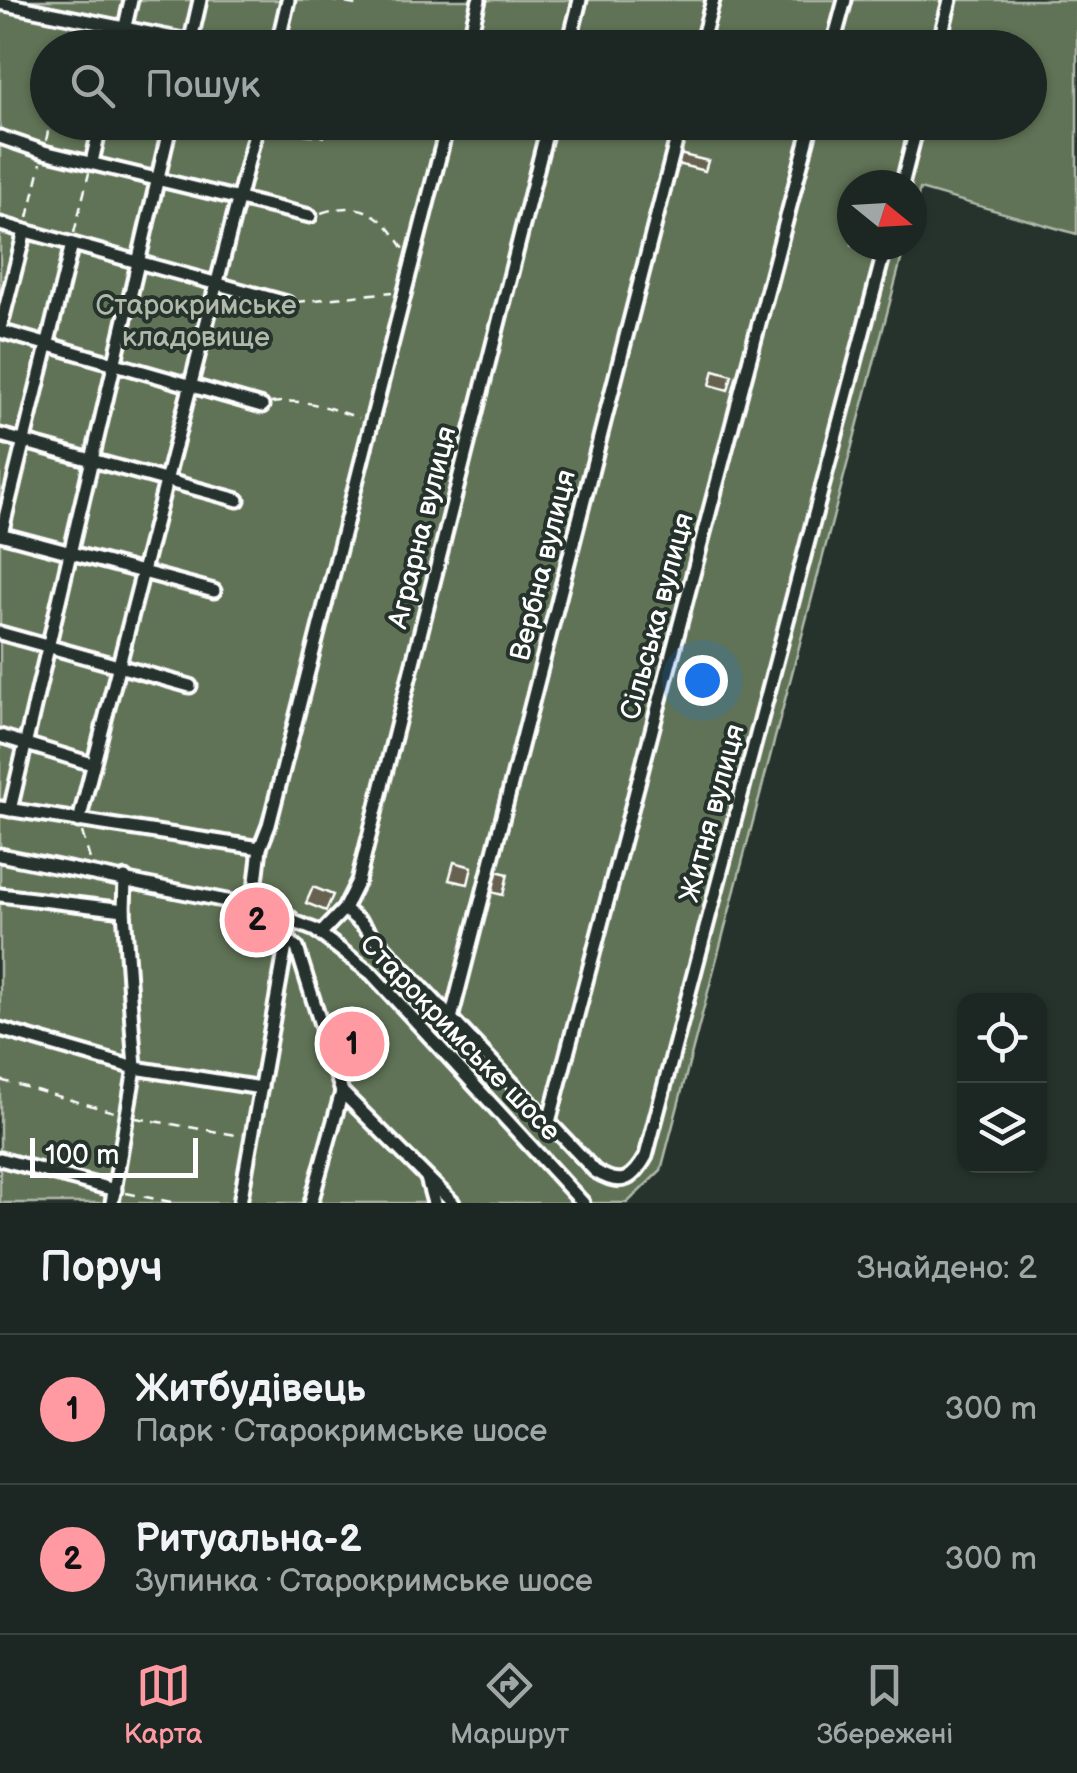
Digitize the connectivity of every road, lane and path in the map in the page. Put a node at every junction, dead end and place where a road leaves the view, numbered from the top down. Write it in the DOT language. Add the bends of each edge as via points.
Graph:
graph roads {
  1 [pos="131,0"];
  2 [pos="200,0"];
  3 [pos="288,0"];
  4 [pos="328,0"];
  5 [pos="480,0"];
  6 [pos="580,0"];
  7 [pos="712,0"];
  8 [pos="845,0"];
  9 [pos="950,0"];
  10 [pos="0,3"];
  11 [pos="27,4"];
  12 [pos="361,6"];
  13 [pos="124,28"];
  14 [pos="132,30"];
  15 [pos="193,30"];
  16 [pos="281,30"];
  17 [pos="472,30"];
  18 [pos="572,30"];
  19 [pos="704,30"];
  20 [pos="837,30"];
  21 [pos="942,30"];
  22 [pos="0,137"];
  23 [pos="46,140"];
  24 [pos="97,140"];
  25 [pos="167,140"];
  26 [pos="254,140"];
  27 [pos="443,140"];
  28 [pos="545,140"];
  29 [pos="676,140"];
  30 [pos="807,140"];
  31 [pos="913,140"];
  32 [pos="44,152"];
  33 [pos="92,162"];
  34 [pos="906,170"];
  35 [pos="158,178"];
  36 [pos="240,199"];
  37 [pos="310,216"];
  38 [pos="0,224"];
  39 [pos="24,230"];
  40 [pos="72,244"];
  41 [pos="414,255"];
  42 [pos="882,260"];
  43 [pos="138,262"];
  44 [pos="217,284"];
  45 [pos="404,293"];
  46 [pos="288,303"];
  47 [pos="0,330"];
  48 [pos="47,344"];
  49 [pos="114,363"];
  50 [pos="191,385"];
  51 [pos="262,406"];
  52 [pos="370,421"];
  53 [pos="0,435"];
  54 [pos="22,442"];
  55 [pos="91,461"];
  56 [pos="166,481"];
  57 [pos="238,500"];
  58 [pos="0,534"];
  59 [pos="69,552"];
  60 [pos="142,572"];
  61 [pos="214,591"];
  62 [pos="0,633"];
  63 [pos="46,646"];
  64 [pos="117,666"];
  65 [pos="190,686"];
  66 [pos="0,736"];
  67 [pos="24,743"];
  68 [pos="92,764"];
  69 [pos="5,809"];
  70 [pos="79,821"];
  71 [pos="260,848"];
  72 [pos="0,855"];
  73 [pos="92,873"];
  74 [pos="125,878"];
  75 [pos="0,895"];
  76 [pos="252,907"];
  77 [pos="344,909"];
  78 [pos="124,910"];
  79 [pos="290,918"];
  80 [pos="321,934"];
  81 [pos="287,940"];
  82 [pos="451,1019"];
  83 [pos="0,1028"];
  84 [pos="135,1068"];
  85 [pos="0,1080"];
  86 [pos="262,1088"];
  87 [pos="342,1092"];
  88 [pos="128,1116"];
  89 [pos="549,1122"];
  90 [pos="253,1138"];
  91 [pos="0,1159"];
  92 [pos="425,1174"];
  93 [pos="113,1197"];
  94 [pos="176,1203"];
  95 [pos="240,1203"];
  96 [pos="311,1203"];
  97 [pos="434,1203"];
  98 [pos="453,1203"];
  99 [pos="583,1203"];
  1 -- 13 [label="street"];
  2 -- 15 [label="street"];
  3 -- 16 [label="street"];
  4 -- 12 [label="path"];
  5 -- 17 [label="street"];
  6 -- 18 [label="street"];
  7 -- 19 [label="street"];
  8 -- 20 [label="street"];
  9 -- 21 [label="street"];
  10 -- 11 [label="street"];
  11 -- 13 [label="street"];
  13 -- 14 [label="street"];
  22 -- 32 [label="street"];
  23 -- 32 [label="path"];
  24 -- 33 [label="street"];
  25 -- 35 [label="street"];
  26 -- 36 [label="street"];
  27 -- 41 [label="street"];
  28 -- 77 [label="street, Аграрна вулиця" via="358,881"];
  29 -- 82 [label="street, Вербна вулиця"];
  30 -- 89 [label="street, Сільська вулиця"];
  31 -- 34 [label="street"];
  32 -- 33 [label="street"];
  32 -- 39 [label="path"];
  33 -- 35 [label="street"];
  33 -- 40 [label="path"];
  35 -- 36 [label="street"];
  35 -- 43 [label="street"];
  36 -- 37 [label="street"];
  36 -- 44 [label="street"];
  37 -- 41 [label="path" via="335,208 370,212"];
  38 -- 39 [label="street"];
  39 -- 40 [label="street"];
  39 -- 47 [label="street"];
  40 -- 43 [label="street"];
  40 -- 48 [label="street"];
  41 -- 45 [label="street"];
  42 -- 89 [label="street, Житня вулиця" via="646,1156 637,1172 616,1180 595,1171"];
  43 -- 44 [label="street"];
  43 -- 49 [label="street"];
  44 -- 46 [label="street"];
  44 -- 50 [label="street"];
  45 -- 46 [label="path"];
  45 -- 52 [label="street"];
  47 -- 48 [label="street"];
  48 -- 49 [label="street"];
  48 -- 54 [label="street"];
  49 -- 50 [label="street"];
  49 -- 55 [label="street"];
  50 -- 51 [label="street"];
  50 -- 56 [label="street"];
  51 -- 52 [label="path" via="304,400"];
  52 -- 71 [label="street"];
  53 -- 54 [label="street"];
  54 -- 55 [label="street"];
  54 -- 58 [label="street"];
  55 -- 56 [label="street"];
  55 -- 59 [label="street"];
  56 -- 57 [label="street"];
  56 -- 60 [label="street"];
  58 -- 59 [label="street"];
  59 -- 60 [label="street"];
  59 -- 63 [label="street"];
  60 -- 61 [label="street"];
  60 -- 64 [label="street"];
  62 -- 63 [label="street"];
  63 -- 64 [label="street"];
  63 -- 67 [label="street"];
  64 -- 65 [label="street"];
  64 -- 68 [label="street"];
  66 -- 67 [label="street"];
  67 -- 68 [label="street"];
  67 -- 69 [label="street"];
  68 -- 70 [label="street"];
  69 -- 70 [label="street"];
  70 -- 71 [label="street"];
  70 -- 73 [label="path"];
  71 -- 76 [label="street"];
  72 -- 73 [label="street, Старокримське шосе"];
  73 -- 74 [label="street, Старокримське шосе"];
  74 -- 76 [label="street, Старокримське шосе"];
  74 -- 78 [label="street"];
  75 -- 78 [label="street"];
  76 -- 79 [label="street, Старокримське шосе"];
  77 -- 80 [label="street, Аграрна вулиця"];
  77 -- 82 [label="street"];
  78 -- 84 [label="street"];
  79 -- 80 [label="street, Старокримське шосе"];
  79 -- 81 [label="street"];
  80 -- 99 [label="street, Старокримське шосе" via="372,974"];
  81 -- 86 [label="street"];
  81 -- 87 [label="street" via="298,948"];
  82 -- 89 [label="street"];
  83 -- 84 [label="street"];
  84 -- 86 [label="street"];
  84 -- 88 [label="street"];
  85 -- 88 [label="path"];
  86 -- 90 [label="street"];
  87 -- 92 [label="street"];
  87 -- 96 [label="street"];
  88 -- 90 [label="path"];
  88 -- 93 [label="street"];
  90 -- 95 [label="street"];
  91 -- 93 [label="street"];
  92 -- 97 [label="street"];
  92 -- 98 [label="street"];
  93 -- 94 [label="path"];
}
